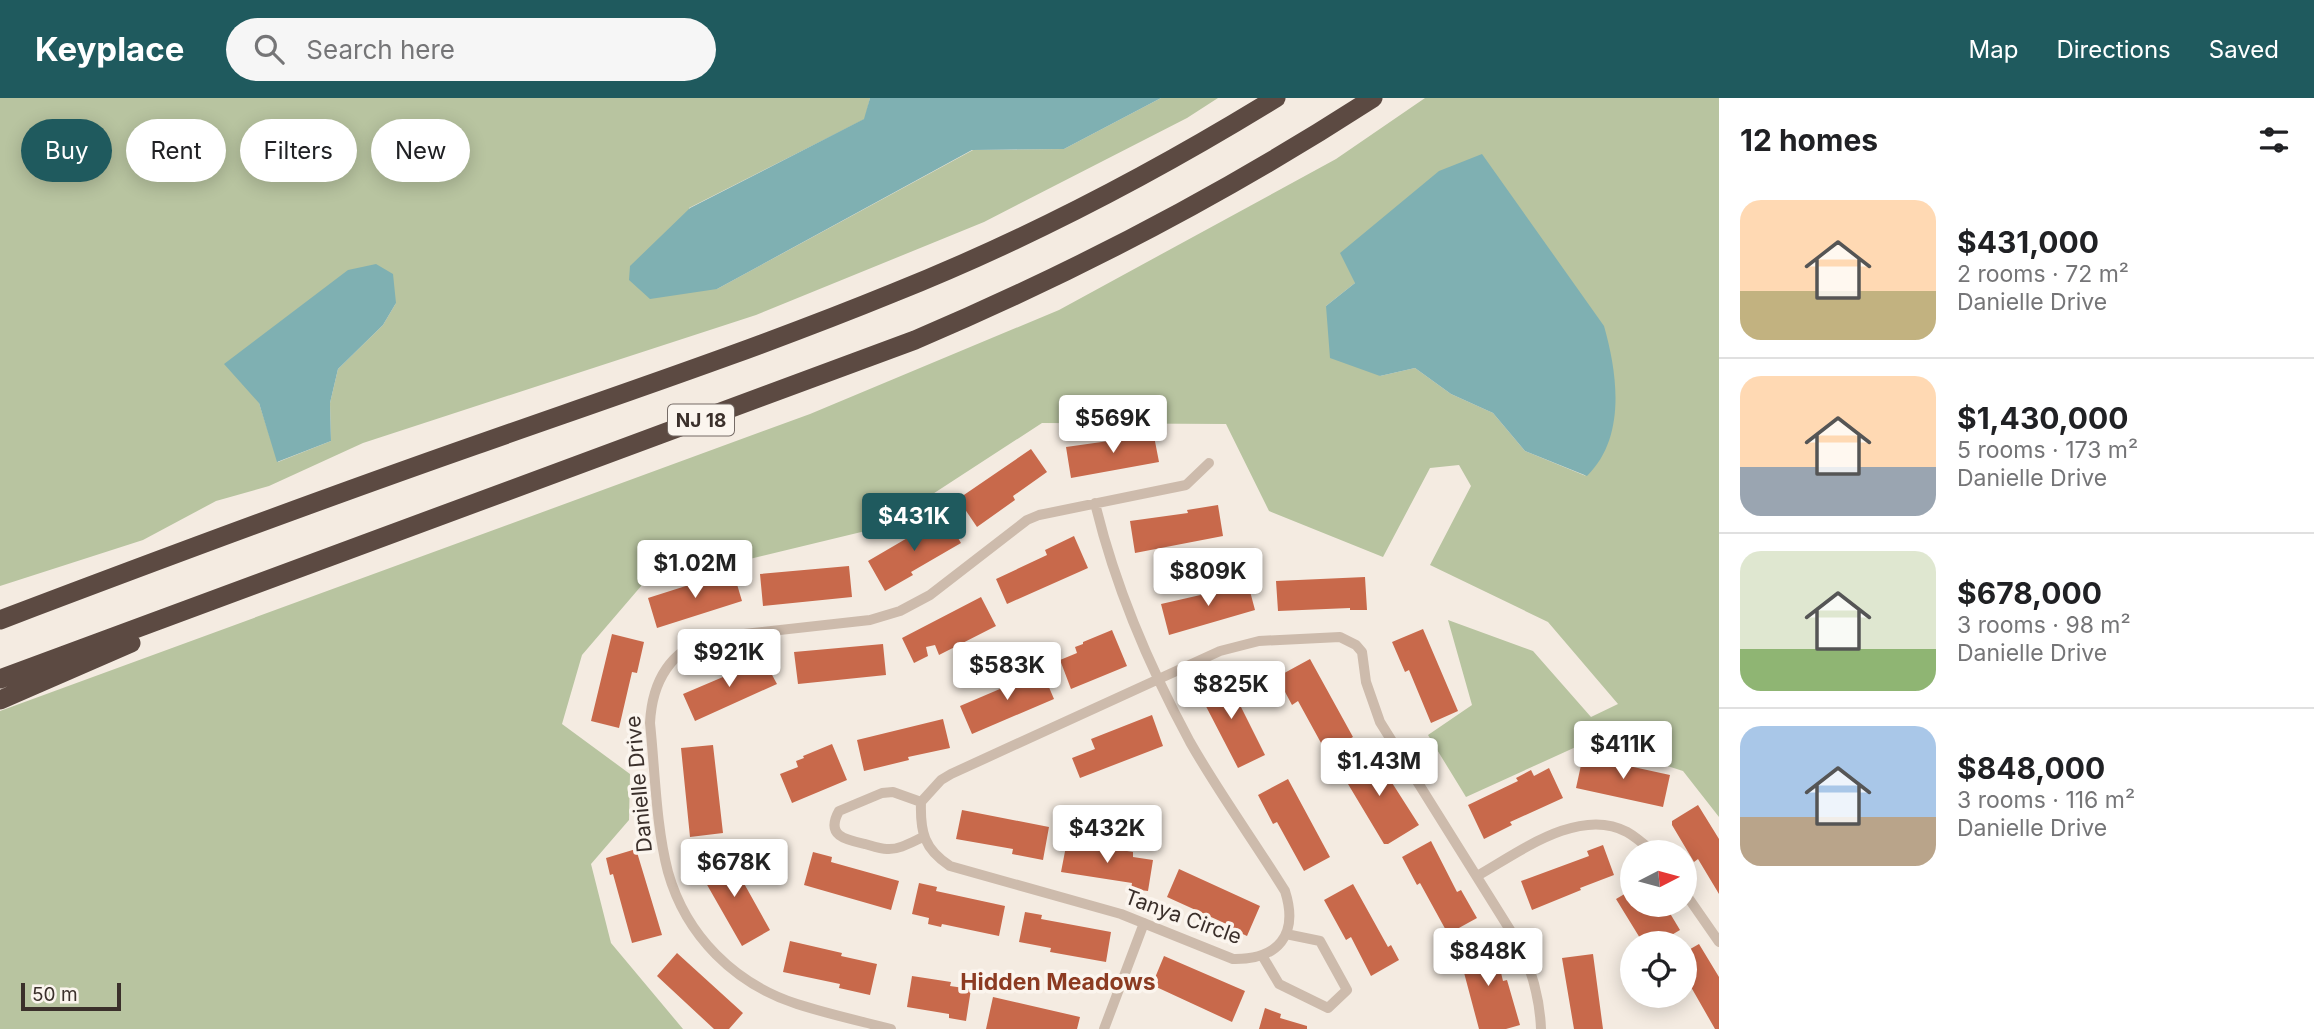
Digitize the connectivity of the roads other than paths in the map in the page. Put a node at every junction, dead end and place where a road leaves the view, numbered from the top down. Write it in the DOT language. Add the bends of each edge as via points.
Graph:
graph roads {
  1 [pos="1276,98"];
  2 [pos="1373,98"];
  3 [pos="1209,463"];
  4 [pos="1095,503"];
  5 [pos="294,571"];
  6 [pos="57,598"];
  7 [pos="0,609"];
  8 [pos="0,620"];
  9 [pos="0,679"];
  10 [pos="1159,679"];
  11 [pos="0,700"];
  12 [pos="921,802"];
  13 [pos="923,837"];
  14 [pos="1638,840"];
  15 [pos="1477,876"];
  16 [pos="1698,912"];
  17 [pos="1144,923"];
  18 [pos="1286,934"];
  19 [pos="1719,942"];
  20 [pos="1263,957"];
  21 [pos="889,1029"];
  22 [pos="1104,1029"];
  23 [pos="1541,1029"];
  1 -- 6 [label="highway, NJ 18" via="1103,197 894,293"];
  2 -- 5 [label="highway, NJ 18" via="1188,209 982,311 830,373"];
  3 -- 4 [label="street, Danielle Drive" via="1186,485"];
  4 -- 10 [label="street" via="1116,579"];
  4 -- 21 [label="street, Danielle Drive" via="1027,520 930,595 900,611 870,620 708,638 677,655 656,685 650,723 663,848 675,893 695,929 725,964 761,989 797,1004"];
  5 -- 9 [label="highway, NJ 18"];
  5 -- 11 [label="highway"];
  6 -- 7 [label="highway"];
  6 -- 8 [label="highway, NJ 18"];
  10 -- 12 [label="street" via="951,774"];
  10 -- 15 [label="street" via="1220,651 1259,641 1298,637 1349,640 1362,652 1366,682 1380,722"];
  10 -- 18 [label="street" via="1191,743 1284,891 1290,911"];
  12 -- 13 [label="street"];
  12 -- 13 [label="street" via="882,793 839,811 835,824 843,839 887,849"];
  13 -- 17 [label="street, Tanya Circle" via="950,866"];
  14 -- 15 [label="street" via="1621,829 1584,825 1554,833"];
  15 -- 23 [label="street" via="1528,964"];
  16 -- 19 [label="street"];
  17 -- 20 [label="street, Tanya Circle" via="1218,955"];
  17 -- 22 [label="street"];
  18 -- 20 [label="street, Tanya Circle"];
  18 -- 20 [label="street" via="1320,941 1346,989 1328,1008 1279,984"];
}
